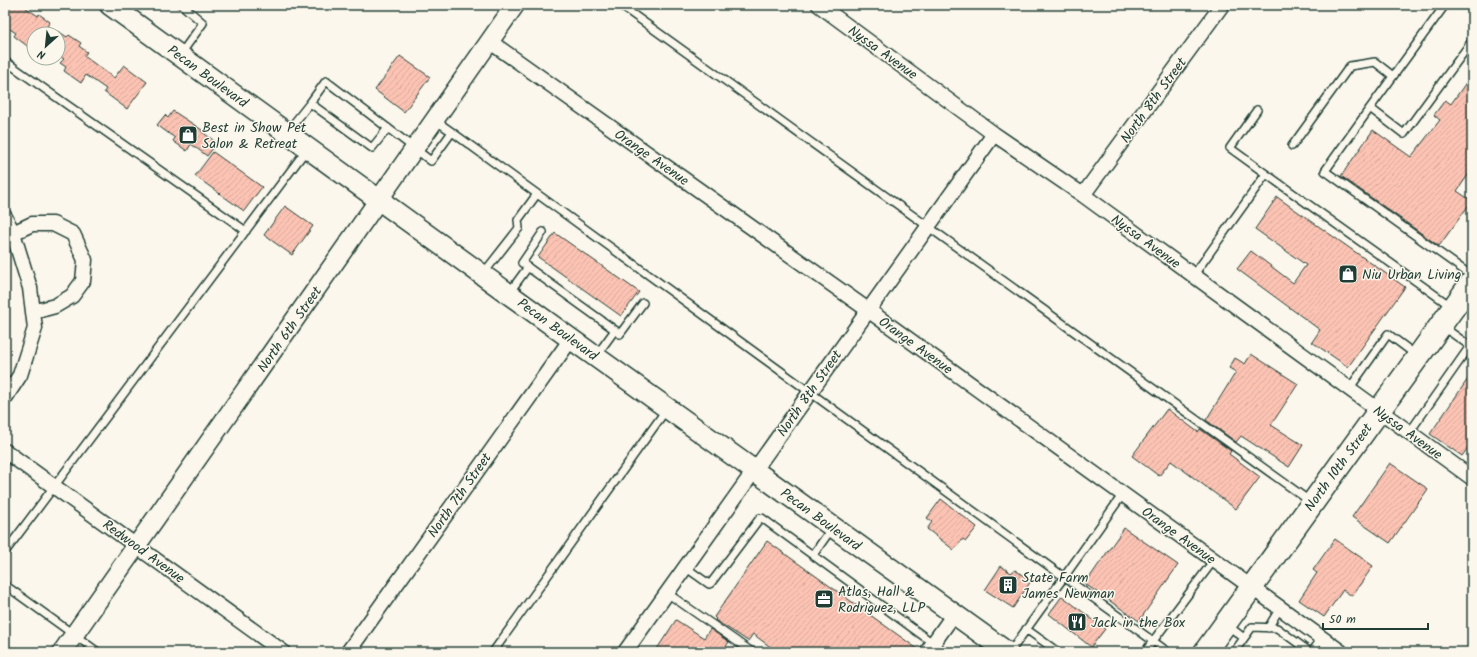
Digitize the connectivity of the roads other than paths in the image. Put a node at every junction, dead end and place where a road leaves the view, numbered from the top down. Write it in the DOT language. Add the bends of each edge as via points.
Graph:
graph roads {
  1 [pos="110,5"];
  2 [pos="182,5"];
  3 [pos="515,5"];
  4 [pos="620,5"];
  5 [pos="818,5"];
  6 [pos="1222,5"];
  7 [pos="1445,5"];
  8 [pos="489,41"];
  9 [pos="1472,41"];
  10 [pos="180,55"];
  11 [pos="5,61"];
  12 [pos="1393,76"];
  13 [pos="310,102"];
  14 [pos="1370,108"];
  15 [pos="1257,110"];
  16 [pos="435,120"];
  17 [pos="388,128"];
  18 [pos="287,132"];
  19 [pos="452,132"];
  20 [pos="994,134"];
  21 [pos="1292,146"];
  22 [pos="308,148"];
  23 [pos="415,149"];
  24 [pos="1266,174"];
  25 [pos="538,194"];
  26 [pos="1083,195"];
  27 [pos="380,200"];
  28 [pos="5,217"];
  29 [pos="928,226"];
  30 [pos="246,231"];
  31 [pos="543,232"];
  32 [pos="13,233"];
  33 [pos="528,267"];
  34 [pos="483,274"];
  35 [pos="1193,276"];
  36 [pos="1472,276"];
  37 [pos="1472,282"];
  38 [pos="509,294"];
  39 [pos="643,303"];
  40 [pos="1453,308"];
  41 [pos="868,310"];
  42 [pos="33,312"];
  43 [pos="1440,325"];
  44 [pos="615,330"];
  45 [pos="571,339"];
  46 [pos="1471,347"];
  47 [pos="595,356"];
  48 [pos="1418,356"];
  49 [pos="1349,389"];
  50 [pos="809,393"];
  51 [pos="5,398"];
  52 [pos="667,408"];
  53 [pos="1379,411"];
  54 [pos="1408,432"];
  55 [pos="5,451"];
  56 [pos="754,470"];
  57 [pos="1472,478"];
  58 [pos="54,486"];
  59 [pos="1123,494"];
  60 [pos="1312,503"];
  61 [pos="833,527"];
  62 [pos="137,546"];
  63 [pos="5,552"];
  64 [pos="812,555"];
  65 [pos="1214,560"];
  66 [pos="685,567"];
  67 [pos="1064,577"];
  68 [pos="5,585"];
  69 [pos="1252,587"];
  70 [pos="667,593"];
  71 [pos="1280,608"];
  72 [pos="954,614"];
  73 [pos="1225,624"];
  74 [pos="1268,628"];
  75 [pos="1026,629"];
  76 [pos="74,635"];
  77 [pos="1244,638"];
  78 [pos="1322,638"];
  79 [pos="1153,641"];
  80 [pos="930,648"];
  81 [pos="62,652"];
  82 [pos="98,652"];
  83 [pos="283,652"];
  84 [pos="348,652"];
  85 [pos="493,652"];
  86 [pos="625,652"];
  87 [pos="752,652"];
  88 [pos="945,652"];
  89 [pos="1008,652"];
  90 [pos="1058,652"];
  91 [pos="1145,652"];
  92 [pos="1168,652"];
  93 [pos="1205,652"];
  94 [pos="1234,652"];
  95 [pos="1311,652"];
  96 [pos="1341,652"];
  1 -- 10 [label="main road, Pecan Boulevard"];
  2 -- 10 [label="lane" via="203,23"];
  3 -- 8 [label="street, North 6th Street"];
  4 -- 29 [label="lane"];
  5 -- 20 [label="street, Nyssa Avenue"];
  6 -- 26 [label="street, North 8th Street"];
  7 -- 12 [label="lane"];
  8 -- 16 [label="street, North 6th Street"];
  8 -- 41 [label="street, Orange Avenue"];
  9 -- 14 [label="lane" via="1404,134"];
  10 -- 18 [label="main road, Pecan Boulevard"];
  11 -- 30 [label="lane"];
  12 -- 14 [label="lane"];
  12 -- 21 [label="lane" via="1375,62 1350,66"];
  13 -- 17 [label="lane" via="372,148"];
  13 -- 17 [label="lane" via="326,81"];
  13 -- 18 [label="lane"];
  14 -- 36 [label="lane" via="1325,171"];
  15 -- 24 [label="lane" via="1230,148"];
  16 -- 19 [label="lane"];
  16 -- 23 [label="street, North 6th Street"];
  17 -- 23 [label="lane"];
  18 -- 22 [label="main road, Pecan Boulevard"];
  19 -- 23 [label="lane" via="431,161"];
  19 -- 25 [label="lane"];
  20 -- 26 [label="street, Nyssa Avenue"];
  20 -- 29 [label="street, North 8th Street"];
  22 -- 27 [label="main road, Pecan Boulevard"];
  22 -- 30 [label="lane"];
  23 -- 27 [label="street, North 6th Street"];
  24 -- 35 [label="lane"];
  24 -- 40 [label="lane"];
  25 -- 34 [label="lane" via="518,220 519,228"];
  25 -- 50 [label="lane"];
  26 -- 35 [label="street, Nyssa Avenue"];
  27 -- 34 [label="main road, Pecan Boulevard"];
  27 -- 62 [label="street, North 6th Street"];
  28 -- 32 [label="street"];
  29 -- 41 [label="street, North 8th Street"];
  29 -- 60 [label="lane"];
  30 -- 58 [label="lane"];
  31 -- 33 [label="lane" via="522,263"];
  32 -- 42 [label="street" via="30,288"];
  32 -- 42 [label="street" via="32,224 53,224 73,234 86,260 82,281 72,296 55,306"];
  33 -- 38 [label="lane"];
  33 -- 44 [label="lane"];
  34 -- 38 [label="main road, Pecan Boulevard"];
  35 -- 49 [label="street, Nyssa Avenue"];
  37 -- 40 [label="main road, North 10th Street"];
  38 -- 45 [label="main road, Pecan Boulevard"];
  39 -- 44 [label="lane" via="620,334"];
  40 -- 43 [label="main road, North 10th Street"];
  41 -- 50 [label="street, North 8th Street"];
  41 -- 59 [label="street, Orange Avenue"];
  42 -- 51 [label="street" via="35,328 20,375"];
  43 -- 46 [label="lane"];
  43 -- 48 [label="main road, North 10th Street"];
  44 -- 47 [label="lane"];
  45 -- 47 [label="main road, Pecan Boulevard"];
  45 -- 84 [label="street, North 7th Street"];
  46 -- 54 [label="lane"];
  47 -- 52 [label="main road, Pecan Boulevard"];
  48 -- 49 [label="lane" via="1388,334"];
  48 -- 53 [label="main road, North 10th Street"];
  49 -- 53 [label="street, Nyssa Avenue"];
  50 -- 56 [label="street, North 8th Street"];
  50 -- 67 [label="lane"];
  52 -- 56 [label="main road, Pecan Boulevard"];
  52 -- 85 [label="lane"];
  53 -- 54 [label="street, Nyssa Avenue"];
  53 -- 60 [label="main road, North 10th Street"];
  54 -- 57 [label="street, Nyssa Avenue"];
  55 -- 58 [label="street, Redwood Avenue"];
  56 -- 61 [label="main road, Pecan Boulevard"];
  56 -- 66 [label="street, North 8th Street"];
  58 -- 62 [label="street, Redwood Avenue"];
  58 -- 63 [label="lane"];
  59 -- 65 [label="street, Orange Avenue"];
  59 -- 67 [label="lane"];
  60 -- 69 [label="main road, North 10th Street"];
  61 -- 64 [label="lane"];
  61 -- 72 [label="main road, Pecan Boulevard"];
  62 -- 76 [label="street, North 6th Street"];
  62 -- 83 [label="street, Redwood Avenue"];
  64 -- 66 [label="lane" via="760,518 711,583"];
  64 -- 80 [label="lane"];
  65 -- 69 [label="street, Orange Avenue"];
  65 -- 79 [label="lane"];
  66 -- 70 [label="street, North 8th Street"];
  67 -- 75 [label="lane"];
  67 -- 79 [label="lane"];
  68 -- 76 [label="lane"];
  69 -- 71 [label="street, Orange Avenue"];
  69 -- 73 [label="main road, North 10th Street"];
  70 -- 86 [label="street, North 8th Street"];
  70 -- 87 [label="lane"];
  71 -- 74 [label="lane"];
  71 -- 78 [label="street, Orange Avenue"];
  72 -- 80 [label="street"];
  72 -- 89 [label="main road, Pecan Boulevard"];
  73 -- 77 [label="lane"];
  73 -- 93 [label="main road, North 10th Street"];
  74 -- 77 [label="lane" via="1252,627"];
  74 -- 95 [label="lane" via="1277,628"];
  75 -- 89 [label="lane"];
  75 -- 90 [label="lane"];
  76 -- 81 [label="street, North 6th Street"];
  76 -- 82 [label="lane"];
  77 -- 94 [label="lane"];
  78 -- 95 [label="lane"];
  78 -- 96 [label="street, Orange Avenue"];
  79 -- 91 [label="lane"];
  79 -- 92 [label="lane"];
  80 -- 88 [label="lane"];
}
